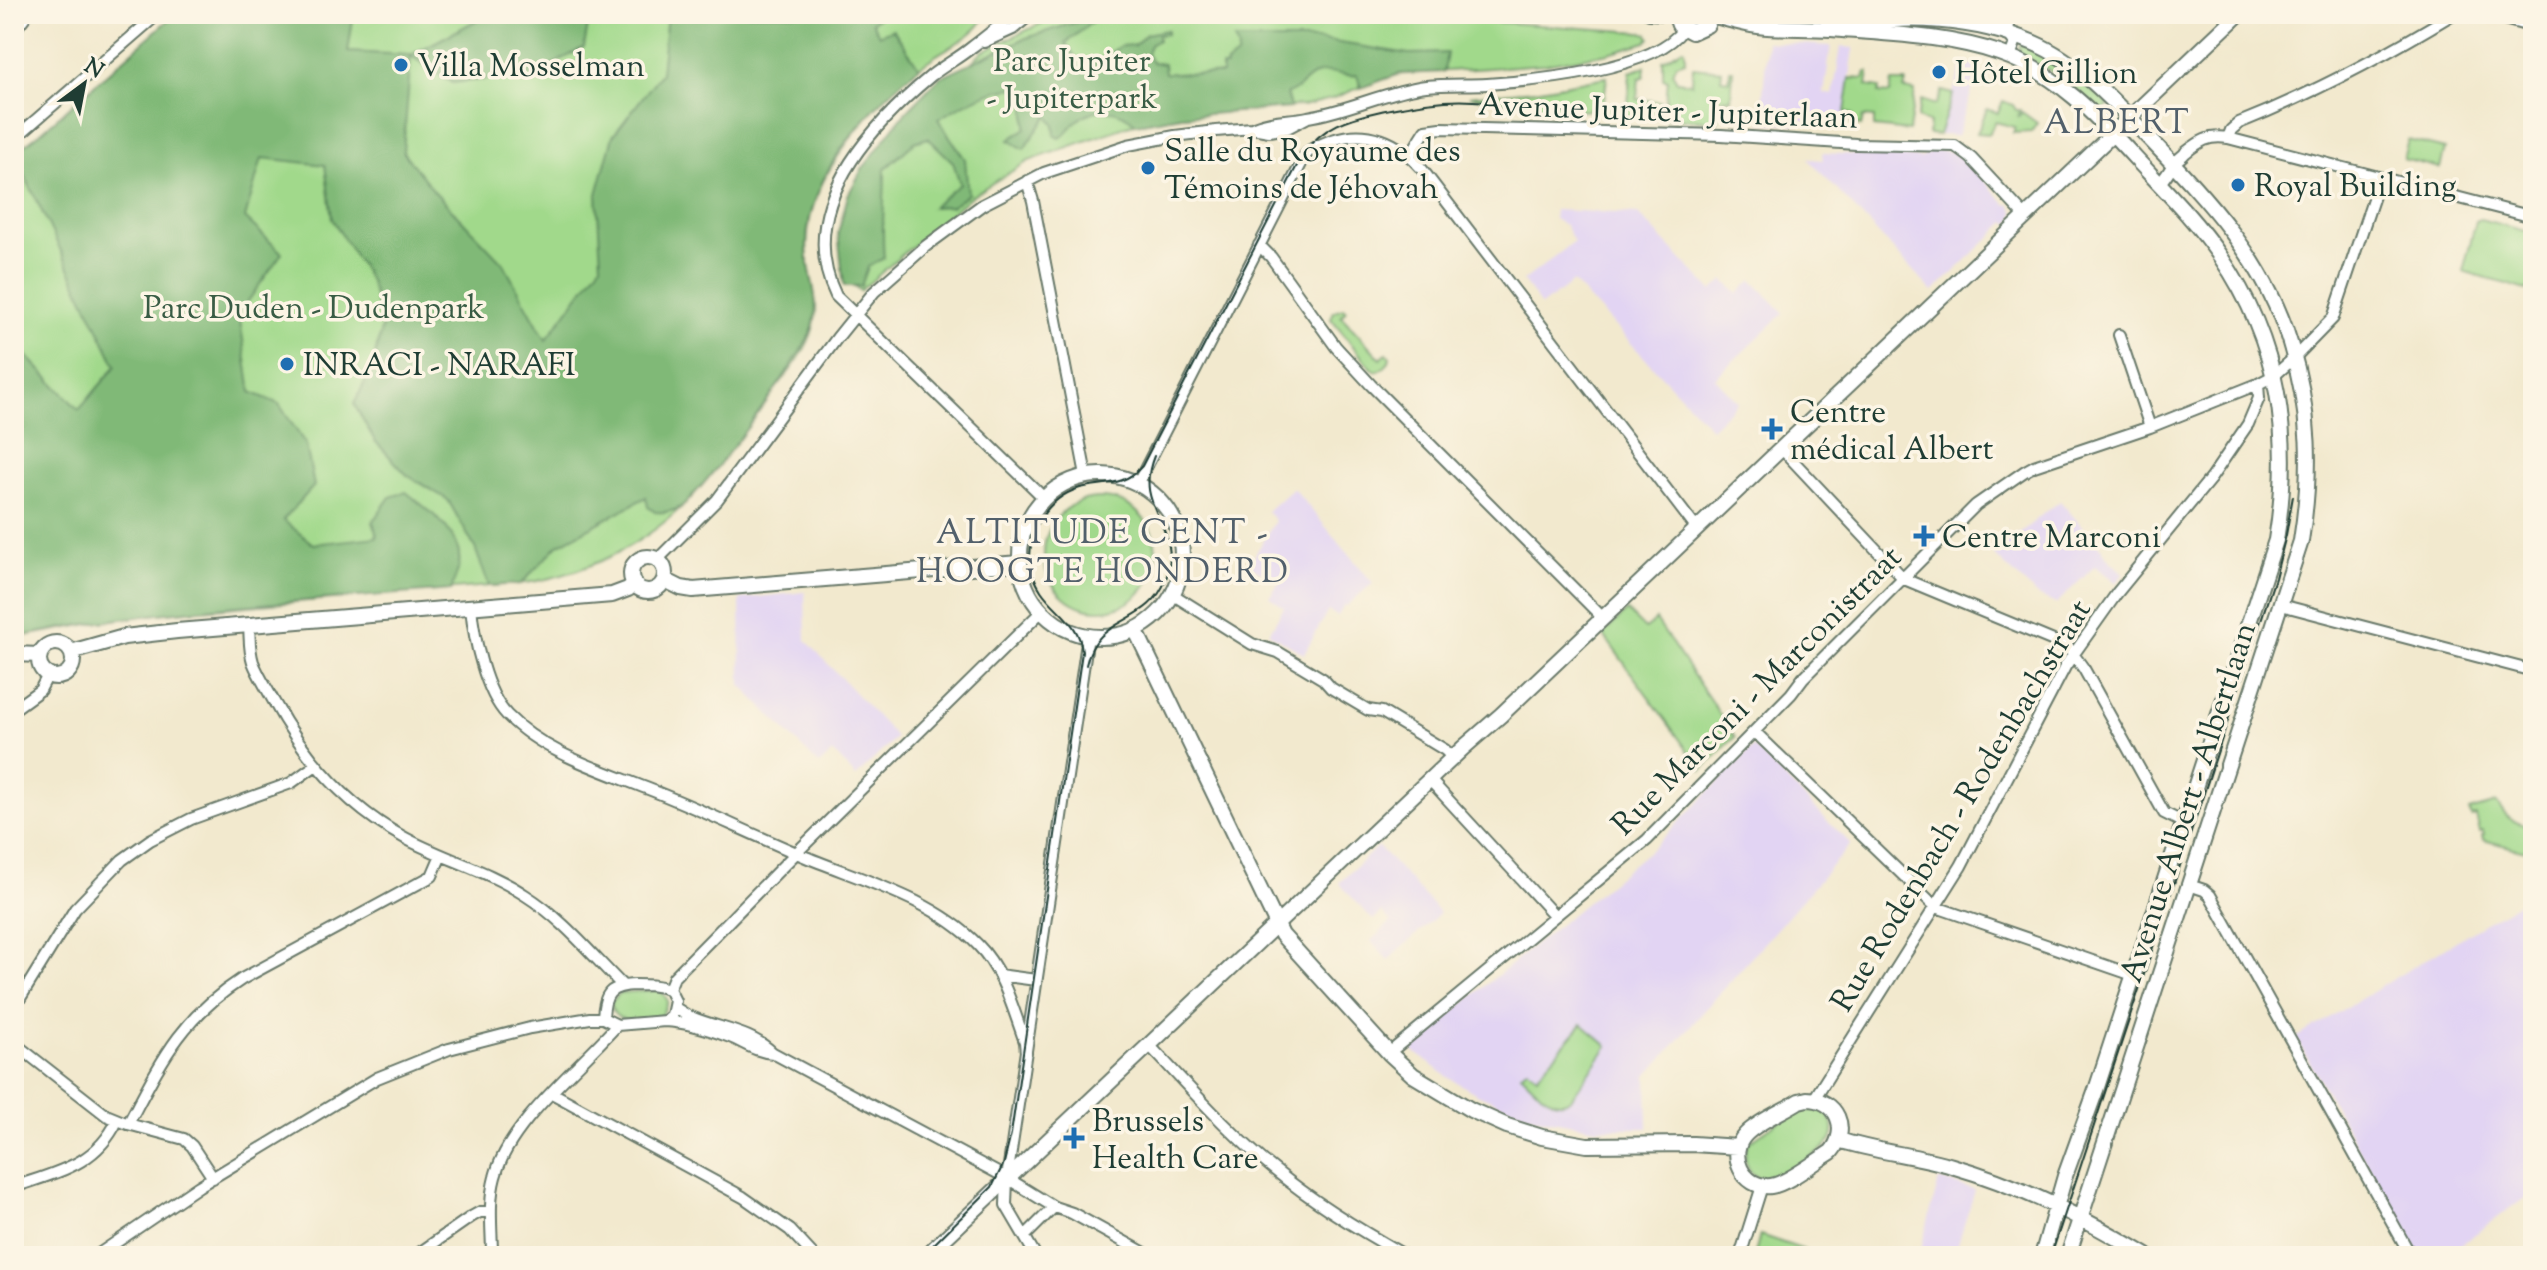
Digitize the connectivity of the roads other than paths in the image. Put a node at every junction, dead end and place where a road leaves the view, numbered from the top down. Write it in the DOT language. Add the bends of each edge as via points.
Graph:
graph roads {
  1 [pos="27,14"];
  2 [pos="158,14"];
  3 [pos="1016,14"];
  4 [pos="1031,14"];
  5 [pos="1649,14"];
  6 [pos="1675,14"];
  7 [pos="1711,14"];
  8 [pos="2010,14"];
  9 [pos="2239,14"];
  10 [pos="2453,14"];
  11 [pos="2486,14"];
  12 [pos="2533,27"];
  13 [pos="1683,29"];
  14 [pos="1831,29"];
  15 [pos="14,31"];
  16 [pos="2008,34"];
  17 [pos="971,48"];
  18 [pos="2006,56"];
  19 [pos="2130,118"];
  20 [pos="2113,134"];
  21 [pos="2228,138"];
  22 [pos="14,139"];
  23 [pos="1410,155"];
  24 [pos="2173,163"];
  25 [pos="2380,178"];
  26 [pos="1027,181"];
  27 [pos="2159,184"];
  28 [pos="2025,216"];
  29 [pos="2533,217"];
  30 [pos="1259,245"];
  31 [pos="855,314"];
  32 [pos="2119,335"];
  33 [pos="2294,358"];
  34 [pos="2275,375"];
  35 [pos="2258,384"];
  36 [pos="2150,427"];
  37 [pos="1781,448"];
  38 [pos="1086,475"];
  39 [pos="1138,483"];
  40 [pos="1043,497"];
  41 [pos="1696,528"];
  42 [pos="658,559"];
  43 [pos="1019,563"];
  44 [pos="1904,579"];
  45 [pos="665,580"];
  46 [pos="634,584"];
  47 [pos="1172,594"];
  48 [pos="2281,605"];
  49 [pos="471,607"];
  50 [pos="1042,611"];
  51 [pos="1602,617"];
  52 [pos="249,626"];
  53 [pos="1135,629"];
  54 [pos="1088,636"];
  55 [pos="71,652"];
  56 [pos="2074,653"];
  57 [pos="14,654"];
  58 [pos="40,655"];
  59 [pos="2533,671"];
  60 [pos="48,675"];
  61 [pos="14,709"];
  62 [pos="1755,732"];
  63 [pos="1453,758"];
  64 [pos="316,765"];
  65 [pos="1430,780"];
  66 [pos="2184,823"];
  67 [pos="797,853"];
  68 [pos="441,855"];
  69 [pos="2189,885"];
  70 [pos="1936,907"];
  71 [pos="1555,916"];
  72 [pos="1276,924"];
  73 [pos="999,975"];
  74 [pos="2133,975"];
  75 [pos="1036,980"];
  76 [pos="622,985"];
  77 [pos="669,989"];
  78 [pos="14,1008"];
  79 [pos="675,1008"];
  80 [pos="603,1018"];
  81 [pos="665,1021"];
  82 [pos="617,1025"];
  83 [pos="14,1043"];
  84 [pos="1149,1045"];
  85 [pos="773,1053"];
  86 [pos="1026,1053"];
  87 [pos="1389,1053"];
  88 [pos="552,1093"];
  89 [pos="1814,1099"];
  90 [pos="122,1123"];
  91 [pos="1839,1140"];
  92 [pos="1738,1147"];
  93 [pos="213,1178"];
  94 [pos="1007,1178"];
  95 [pos="1762,1186"];
  96 [pos="14,1187"];
  97 [pos="2057,1206"];
  98 [pos="1054,1207"];
  99 [pos="490,1212"];
  100 [pos="2081,1218"];
  101 [pos="1025,1236"];
  102 [pos="96,1256"];
  103 [pos="415,1256"];
  104 [pos="492,1256"];
  105 [pos="814,1256"];
  106 [pos="926,1256"];
  107 [pos="1036,1256"];
  108 [pos="1150,1256"];
  109 [pos="1406,1256"];
  110 [pos="1740,1256"];
  111 [pos="2042,1256"];
  112 [pos="2068,1256"];
  113 [pos="2147,1256"];
  114 [pos="2411,1256"];
  1 -- 15 [label="street"];
  2 -- 22 [label="street"];
  3 -- 17 [label="street"];
  4 -- 17 [label="street" via="1013,29"];
  5 -- 6 [label="street"];
  6 -- 13 [label="main road"];
  7 -- 13 [label="main road" via="1703,29"];
  7 -- 14 [label="main road" via="1758,26"];
  8 -- 16 [label="street"];
  9 -- 19 [label="main road"];
  10 -- 21 [label="street" via="2390,53 2239,123"];
  11 -- 12 [label="street"];
  13 -- 26 [label="street" via="1650,55 1600,69 1490,84 1426,86 1308,117 1128,145"];
  14 -- 16 [label="main road, Avenue Albert - Albertlaan" via="1896,20 1969,25"];
  14 -- 18 [label="main road, Avenue Albert - Albertlaan" via="1954,41"];
  16 -- 18 [label="street" via="2015,43"];
  16 -- 19 [label="main road, Avenue Albert - Albertlaan" via="2040,46 2081,72"];
  17 -- 31 [label="street" via="888,115 831,198 824,260 836,296"];
  18 -- 20 [label="main road, Avenue Albert - Albertlaan" via="2058,84"];
  19 -- 20 [label="main road"];
  19 -- 24 [label="main road, Avenue Albert - Albertlaan"];
  20 -- 27 [label="main road, Avenue Albert - Albertlaan"];
  20 -- 28 [label="main road"];
  21 -- 24 [label="street" via="2202,140"];
  21 -- 25 [label="street"];
  23 -- 28 [label="street, Avenue Jupiter - Jupiterlaan" via="1426,130 1441,128 1955,146"];
  23 -- 30 [label="street" via="1389,142 1351,135 1309,150"];
  23 -- 41 [label="street"];
  24 -- 27 [label="street"];
  24 -- 33 [label="main road, Avenue Albert - Albertlaan" via="2258,269"];
  25 -- 29 [label="street"];
  25 -- 33 [label="street" via="2333,318"];
  26 -- 31 [label="street" via="982,205 926,246"];
  26 -- 38 [label="street"];
  27 -- 34 [label="main road, Avenue Albert - Albertlaan" via="2201,230 2239,285"];
  28 -- 37 [label="main road"];
  30 -- 39 [label="street"];
  30 -- 51 [label="street" via="1371,385"];
  31 -- 40 [label="street"];
  31 -- 42 [label="street" via="717,500"];
  32 -- 36 [label="street"];
  33 -- 34 [label="street"];
  33 -- 48 [label="main road, Avenue Albert - Albertlaan" via="2310,471 2301,541"];
  34 -- 35 [label="street, Rue Marconi - Marconistraat"];
  34 -- 66 [label="main road, Avenue Albert - Albertlaan" via="2284,468 2276,540"];
  35 -- 36 [label="street, Rue Marconi - Marconistraat"];
  35 -- 56 [label="street, Rue Rodenbach - Rodenbachstraat" via="2259,398 2248,424"];
  36 -- 44 [label="street, Rue Marconi - Marconistraat" via="2025,471 1976,505"];
  37 -- 41 [label="main road"];
  37 -- 44 [label="street"];
  38 -- 39 [label="main road"];
  38 -- 40 [label="main road"];
  39 -- 47 [label="main road" via="1165,506 1179,531 1182,554"];
  40 -- 43 [label="main road" via="1024,528"];
  41 -- 51 [label="main road"];
  42 -- 45 [label="main road"];
  42 -- 46 [label="main road" via="642,557 636,562"];
  43 -- 45 [label="main road" via="693,590"];
  43 -- 50 [label="main road" via="1025,585"];
  44 -- 56 [label="street"];
  44 -- 62 [label="street, Rue Marconi - Marconistraat"];
  45 -- 46 [label="main road" via="648,591"];
  46 -- 49 [label="main road" via="612,595"];
  47 -- 53 [label="main road" via="1158,613"];
  47 -- 63 [label="street"];
  48 -- 59 [label="street"];
  48 -- 69 [label="main road, Avenue Albert - Albertlaan"];
  49 -- 52 [label="main road"];
  49 -- 67 [label="street" via="485,676 505,713 536,739"];
  50 -- 54 [label="main road" via="1066,630"];
  50 -- 67 [label="street"];
  51 -- 63 [label="main road"];
  52 -- 55 [label="main road" via="124,637"];
  52 -- 64 [label="street" via="250,650 262,681"];
  53 -- 54 [label="main road"];
  53 -- 72 [label="main road"];
  54 -- 75 [label="street"];
  55 -- 58 [label="main road" via="54,643"];
  55 -- 60 [label="main road" via="66,674"];
  56 -- 66 [label="street" via="2164,813"];
  56 -- 70 [label="street, Rue Rodenbach - Rodenbachstraat"];
  57 -- 58 [label="main road"];
  58 -- 60 [label="main road" via="41,669"];
  60 -- 61 [label="street" via="40,690"];
  62 -- 70 [label="street"];
  62 -- 71 [label="street, Rue Marconi - Marconistraat" via="1647,840"];
  63 -- 65 [label="main road"];
  64 -- 68 [label="street" via="357,807"];
  64 -- 78 [label="street" via="291,783 191,819 122,860 75,909"];
  65 -- 71 [label="street"];
  65 -- 72 [label="main road"];
  66 -- 74 [label="main road, Avenue Albert - Albertlaan"];
  67 -- 73 [label="street" via="955,923"];
  67 -- 77 [label="street" via="674,977"];
  68 -- 76 [label="street" via="527,895 565,925"];
  68 -- 90 [label="street" via="432,876 219,994 169,1048"];
  69 -- 100 [label="main road, Avenue Albert - Albertlaan"];
  69 -- 114 [label="street" via="2210,895"];
  70 -- 74 [label="street"];
  70 -- 89 [label="street, Rue Rodenbach - Rodenbachstraat"];
  71 -- 87 [label="street, Rue Marconi - Marconistraat"];
  72 -- 84 [label="main road"];
  72 -- 87 [label="main road"];
  73 -- 75 [label="street"];
  73 -- 86 [label="street"];
  74 -- 97 [label="main road, Avenue Albert - Albertlaan"];
  75 -- 86 [label="street"];
  76 -- 77 [label="street"];
  76 -- 80 [label="street" via="604,1001"];
  77 -- 79 [label="street"];
  79 -- 81 [label="street"];
  79 -- 85 [label="street" via="764,1044"];
  80 -- 82 [label="street"];
  80 -- 93 [label="street" via="530,1028 422,1059 377,1078"];
  81 -- 82 [label="street"];
  81 -- 85 [label="street"];
  82 -- 88 [label="street"];
  83 -- 90 [label="street"];
  84 -- 94 [label="main road"];
  84 -- 109 [label="street" via="1274,1169"];
  85 -- 94 [label="street"];
  86 -- 94 [label="street"];
  87 -- 92 [label="main road" via="1448,1098 1542,1137 1587,1145"];
  88 -- 99 [label="street" via="526,1121 495,1174"];
  88 -- 105 [label="street" via="743,1197 790,1230"];
  89 -- 91 [label="main road" via="1837,1114"];
  89 -- 92 [label="main road" via="1799,1101 1753,1129"];
  90 -- 93 [label="street" via="184,1139"];
  90 -- 96 [label="street" via="108,1141 72,1167"];
  91 -- 95 [label="main road" via="1831,1152 1783,1181"];
  91 -- 97 [label="main road" via="1951,1166"];
  92 -- 95 [label="main road" via="1741,1170"];
  93 -- 102 [label="street"];
  94 -- 98 [label="street"];
  94 -- 101 [label="street" via="1006,1205"];
  94 -- 106 [label="main road"];
  95 -- 110 [label="street"];
  97 -- 100 [label="main road"];
  97 -- 111 [label="main road, Avenue Albert - Albertlaan"];
  98 -- 101 [label="street"];
  98 -- 108 [label="street"];
  99 -- 103 [label="street" via="471,1217"];
  99 -- 104 [label="street"];
  100 -- 112 [label="main road, Avenue Albert - Albertlaan"];
  100 -- 113 [label="main road"];
  101 -- 107 [label="street"];
}
